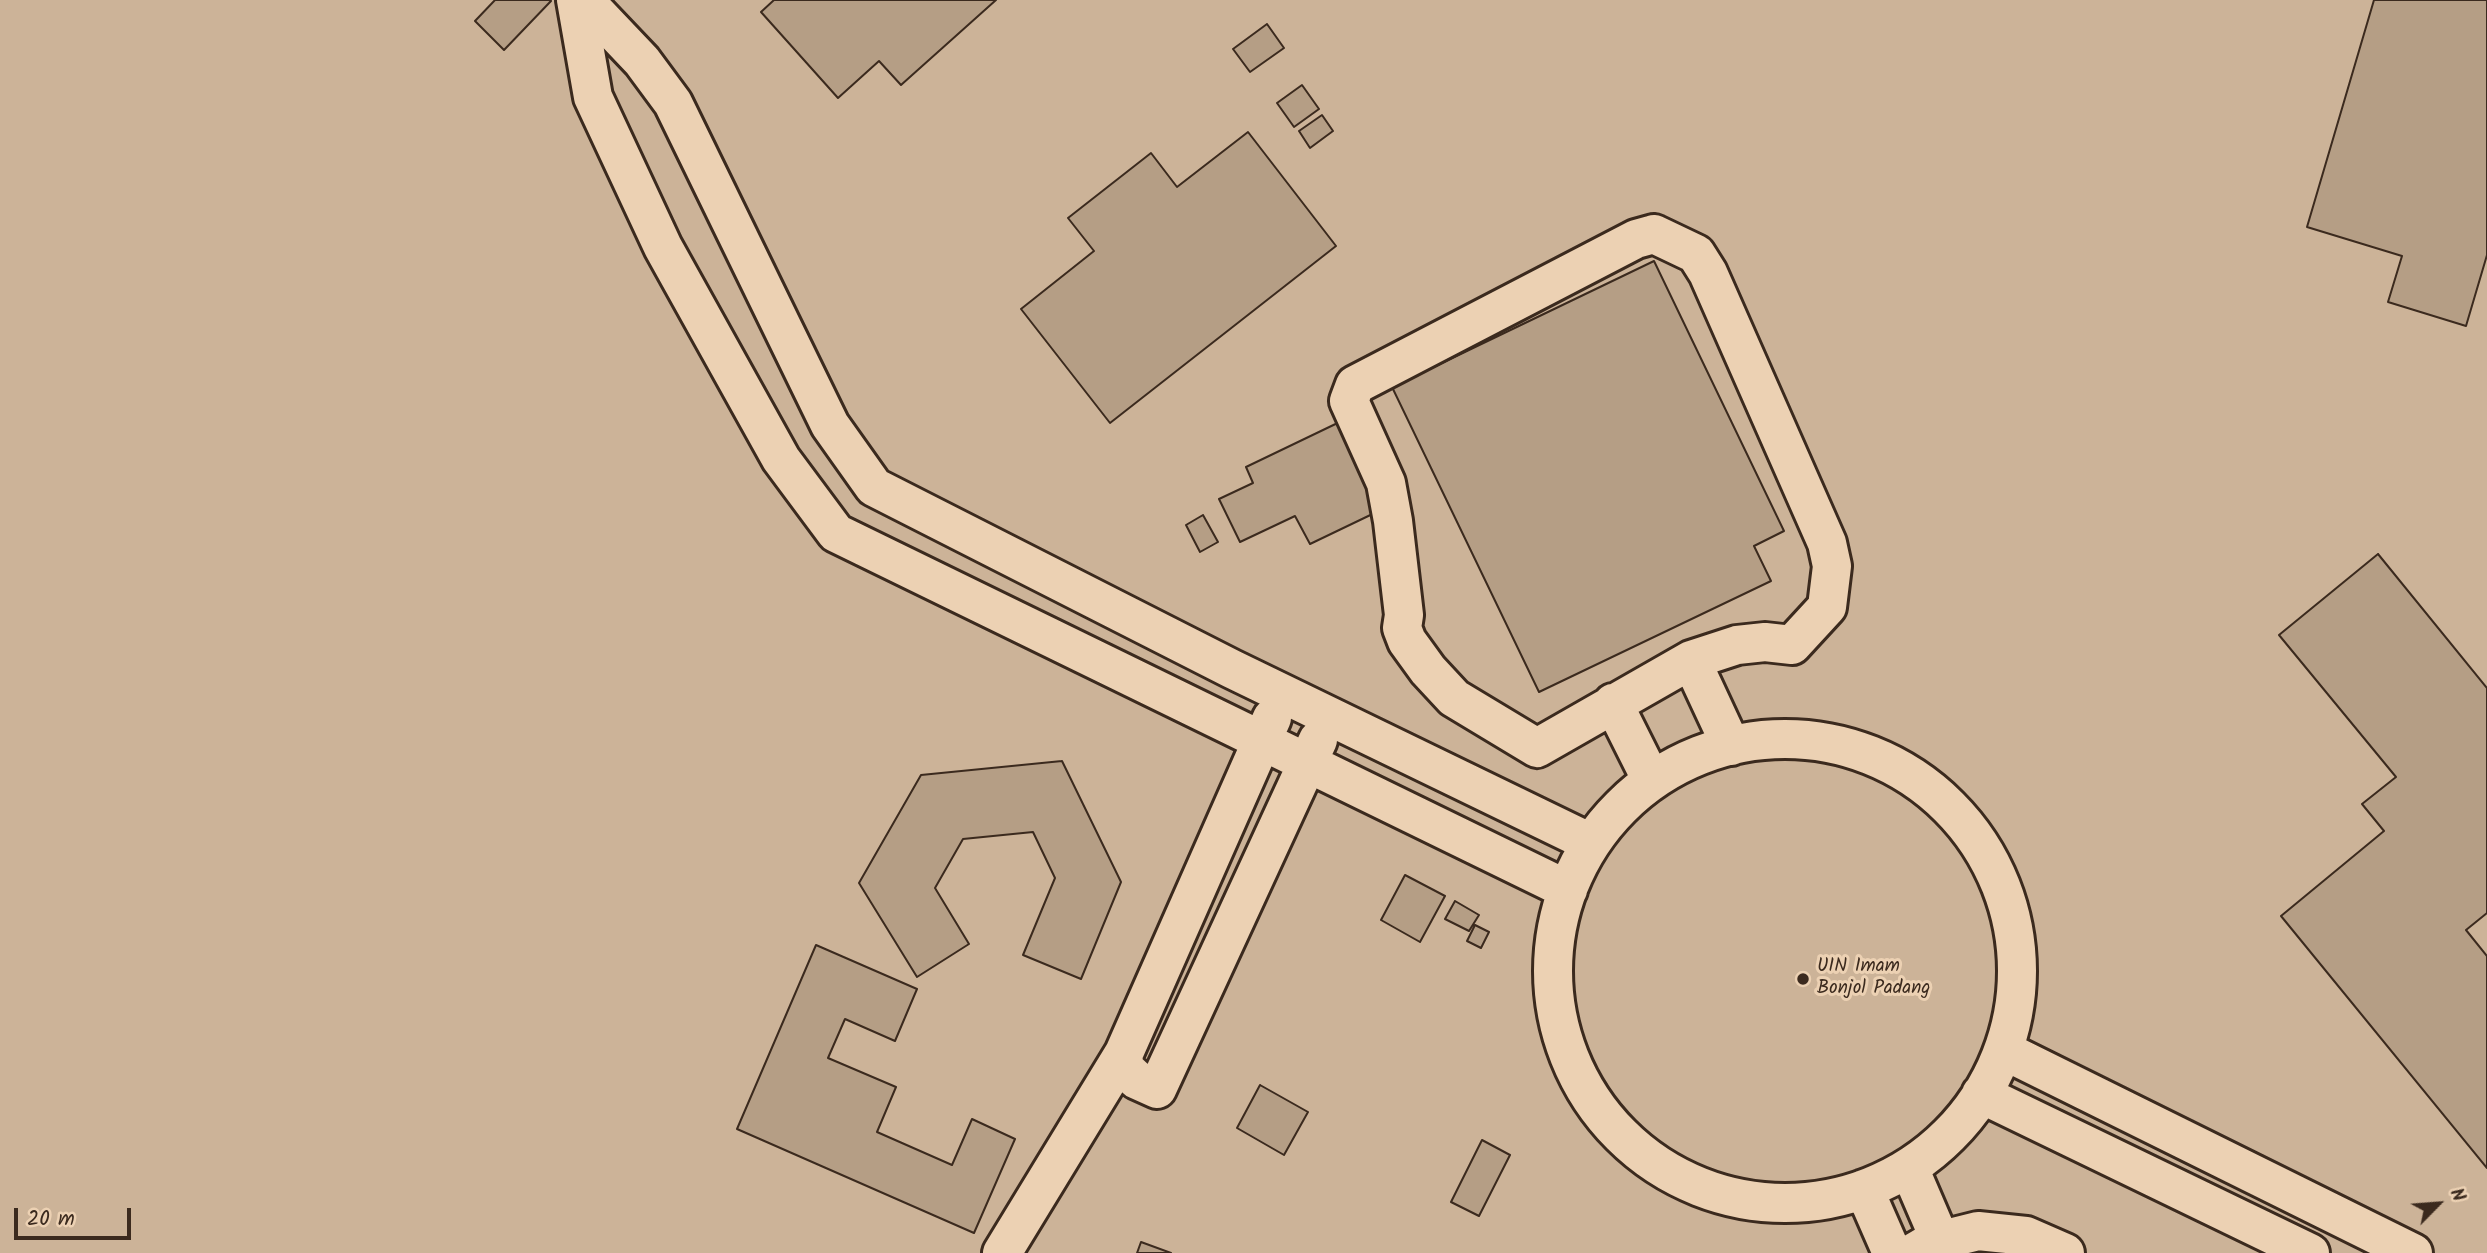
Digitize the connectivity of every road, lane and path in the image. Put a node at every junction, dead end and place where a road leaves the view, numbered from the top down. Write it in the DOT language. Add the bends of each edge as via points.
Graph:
graph roads {
  1 [pos="576,0"];
  2 [pos="584,0"];
  3 [pos="1691,660"];
  4 [pos="1283,694"];
  5 [pos="1613,703"];
  6 [pos="1329,716"];
  7 [pos="1261,741"];
  8 [pos="1731,746"];
  9 [pos="1307,763"];
  10 [pos="1652,781"];
  11 [pos="1591,843"];
  12 [pos="1568,890"];
  13 [pos="2005,1051"];
  14 [pos="1124,1053"];
  15 [pos="1981,1094"];
  16 [pos="1910,1170"];
  17 [pos="1864,1189"];
  18 [pos="1927,1247"];
  19 [pos="1002,1253"];
  20 [pos="1892,1253"];
  21 [pos="2065,1253"];
  22 [pos="2310,1253"];
  23 [pos="2413,1253"];
  1 -- 7 [label="street" via="593,97 663,247 781,460 836,533"];
  2 -- 4 [label="street" via="642,61 673,103 830,425 874,487"];
  3 -- 5 [label="street"];
  3 -- 5 [label="street" via="1737,645 1792,645 1827,607 1832,566 1827,543 1708,273 1696,254 1654,234 1636,239 1354,386 1349,401 1386,483 1402,628 1428,670 1454,698 1537,748"];
  3 -- 8 [label="street"];
  4 -- 6 [label="street"];
  4 -- 7 [label="street"];
  5 -- 10 [label="street"];
  6 -- 9 [label="street"];
  6 -- 11 [label="street"];
  7 -- 9 [label="street"];
  7 -- 14 [label="street"];
  8 -- 10 [label="street" via="1695,754"];
  8 -- 13 [label="street" via="1769,737 1846,745 1915,777 1972,831 2007,899 2011,924 2018,975"];
  9 -- 12 [label="street"];
  9 -- 14 [label="street" via="1157,1088 1137,1080 1124,1067"];
  10 -- 11 [label="street" via="1629,794"];
  11 -- 12 [label="street" via="1581,855"];
  12 -- 17 [label="street" via="1555,928 1554,1004 1577,1079 1624,1141 1688,1185 1762,1205 1840,1200"];
  13 -- 15 [label="street"];
  13 -- 23 [label="street"];
  14 -- 19 [label="street"];
  15 -- 16 [label="street" via="1968,1118"];
  15 -- 22 [label="street"];
  16 -- 17 [label="street"];
  16 -- 18 [label="street"];
  17 -- 20 [label="street"];
  18 -- 21 [label="street" via="1978,1231 2026,1236"];
}
